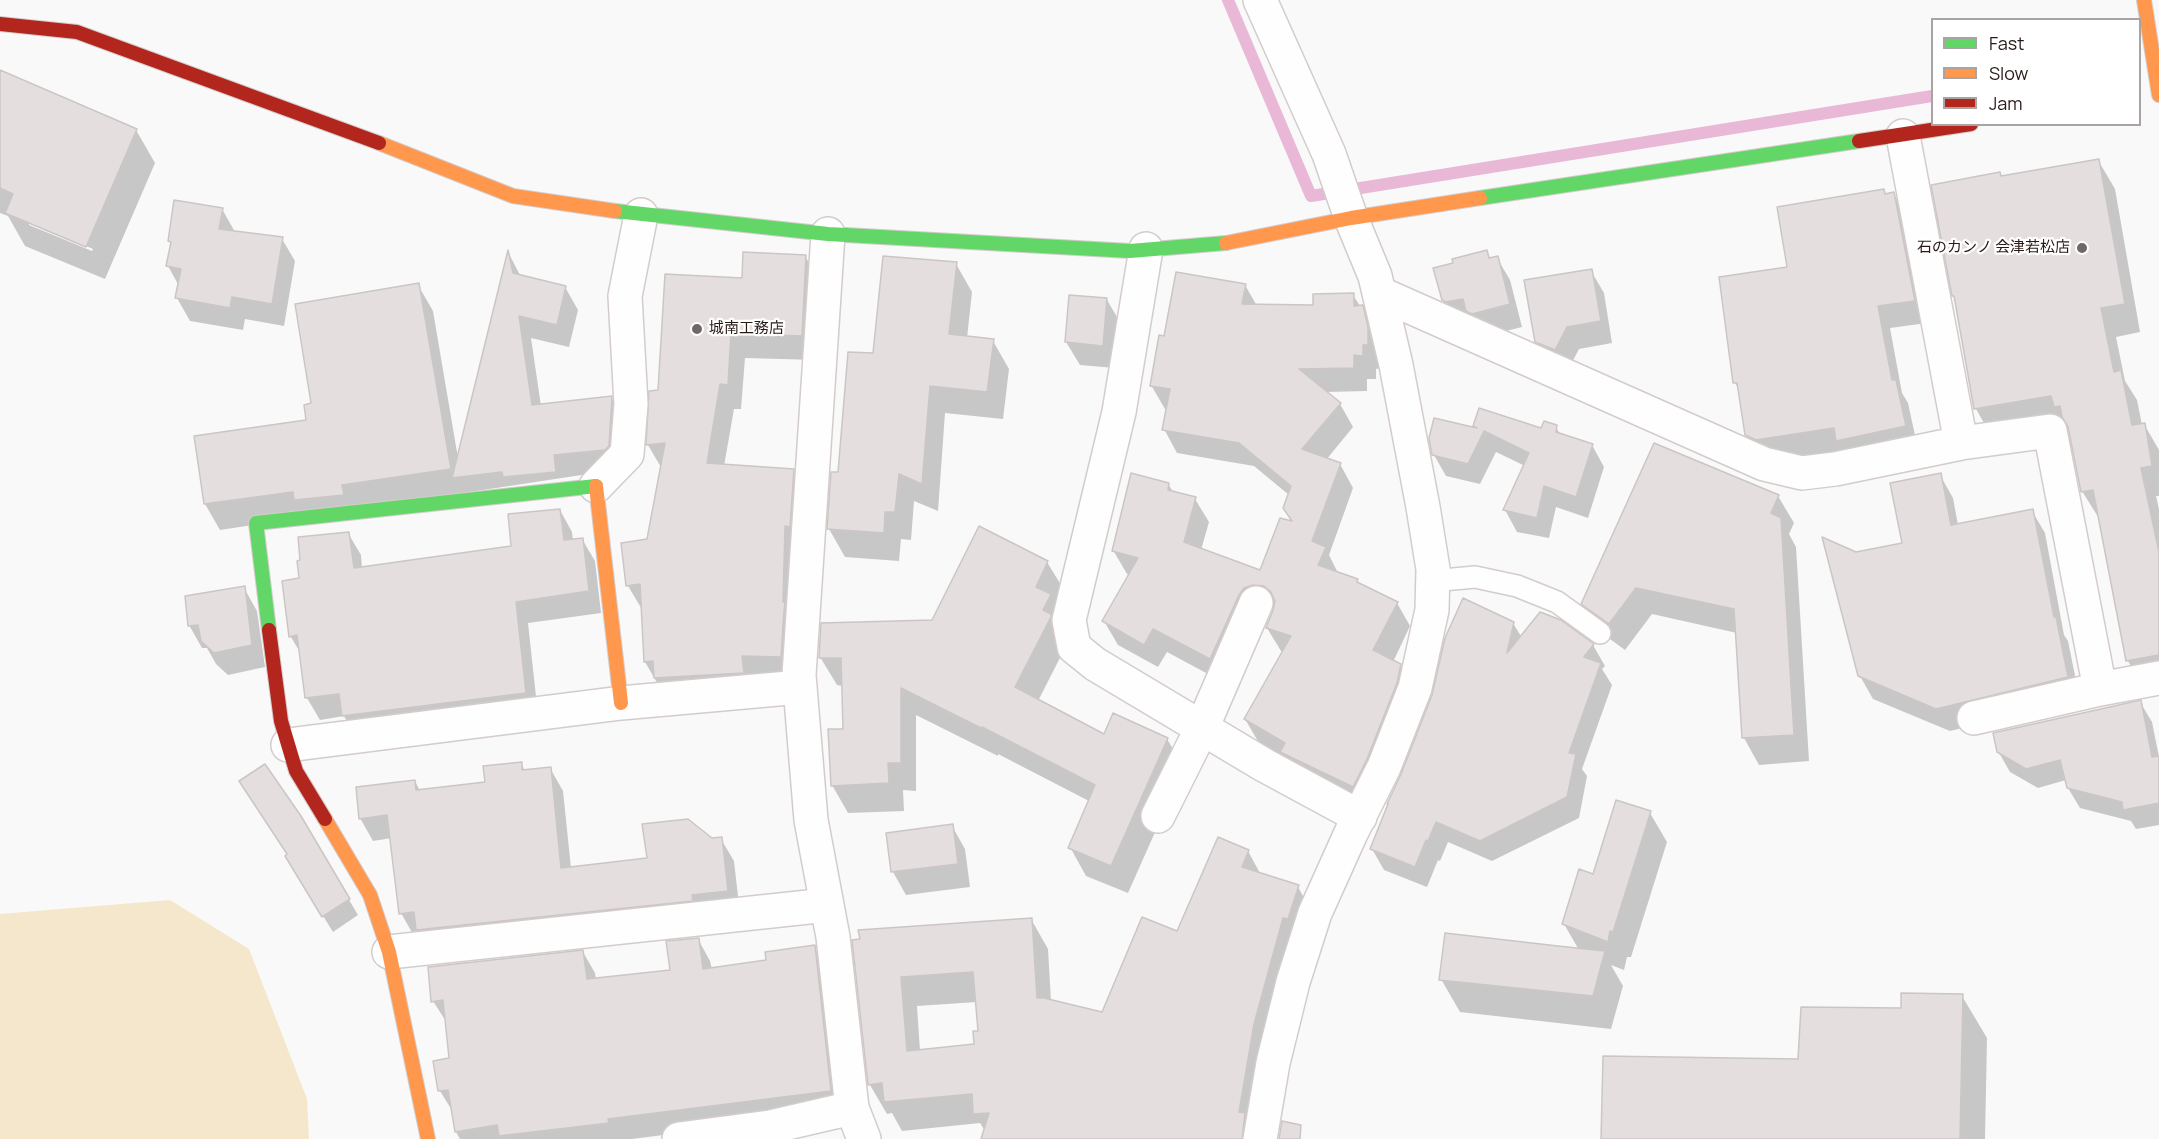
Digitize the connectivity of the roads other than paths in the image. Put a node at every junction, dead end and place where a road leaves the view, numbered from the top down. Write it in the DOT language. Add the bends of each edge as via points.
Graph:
graph roads {
  1 [pos="1260,0"];
  2 [pos="2144,0"];
  3 [pos="0,24"];
  4 [pos="2159,94"];
  5 [pos="2141,96"];
  6 [pos="1960,126"];
  7 [pos="1903,136"];
  8 [pos="641,214"];
  9 [pos="1352,218"];
  10 [pos="828,234"];
  11 [pos="1146,249"];
  12 [pos="1379,293"];
  13 [pos="1961,443"];
  14 [pos="596,486"];
  15 [pos="1432,581"];
  16 [pos="1256,603"];
  17 [pos="1600,633"];
  18 [pos="2159,678"];
  19 [pos="800,687"];
  20 [pos="2100,689"];
  21 [pos="621,704"];
  22 [pos="1974,718"];
  23 [pos="1202,728"];
  24 [pos="288,745"];
  25 [pos="1158,816"];
  26 [pos="1360,817"];
  27 [pos="827,906"];
  28 [pos="390,952"];
  29 [pos="852,1108"];
  30 [pos="428,1139"];
  31 [pos="679,1139"];
  32 [pos="864,1139"];
  33 [pos="1260,1139"];
  1 -- 9 [label="street" via="1329,154"];
  2 -- 4 [label="street"];
  3 -- 8 [label="street" via="77,32 513,196"];
  4 -- 5 [label="street"];
  6 -- 7 [label="street"];
  7 -- 9 [label="street"];
  7 -- 13 [label="street"];
  8 -- 10 [label="street"];
  8 -- 14 [label="street" via="625,296 631,404 627,454"];
  9 -- 11 [label="street" via="1236,242"];
  9 -- 12 [label="street"];
  10 -- 11 [label="street"];
  10 -- 19 [label="street"];
  11 -- 23 [label="street" via="1119,412 1069,620 1074,647 1095,664"];
  12 -- 13 [label="street" via="1764,464 1783,469 1802,473 1835,469"];
  12 -- 15 [label="street" via="1423,507"];
  13 -- 20 [label="street" via="2050,431"];
  14 -- 21 [label="street"];
  14 -- 24 [label="street" via="256,523 281,721"];
  15 -- 17 [label="lane" via="1475,577 1517,586 1557,602"];
  15 -- 26 [label="street" via="1432,610 1415,688"];
  16 -- 23 [label="street"];
  18 -- 20 [label="street"];
  19 -- 21 [label="street"];
  19 -- 27 [label="street" via="811,820"];
  20 -- 22 [label="street"];
  21 -- 24 [label="street"];
  23 -- 25 [label="street"];
  23 -- 26 [label="street"];
  24 -- 28 [label="street" via="296,771 370,896"];
  26 -- 33 [label="street" via="1315,913 1293,982"];
  27 -- 28 [label="street"];
  27 -- 29 [label="street"];
  28 -- 30 [label="street"];
  29 -- 31 [label="street" via="770,1127"];
  29 -- 32 [label="street"];
}
